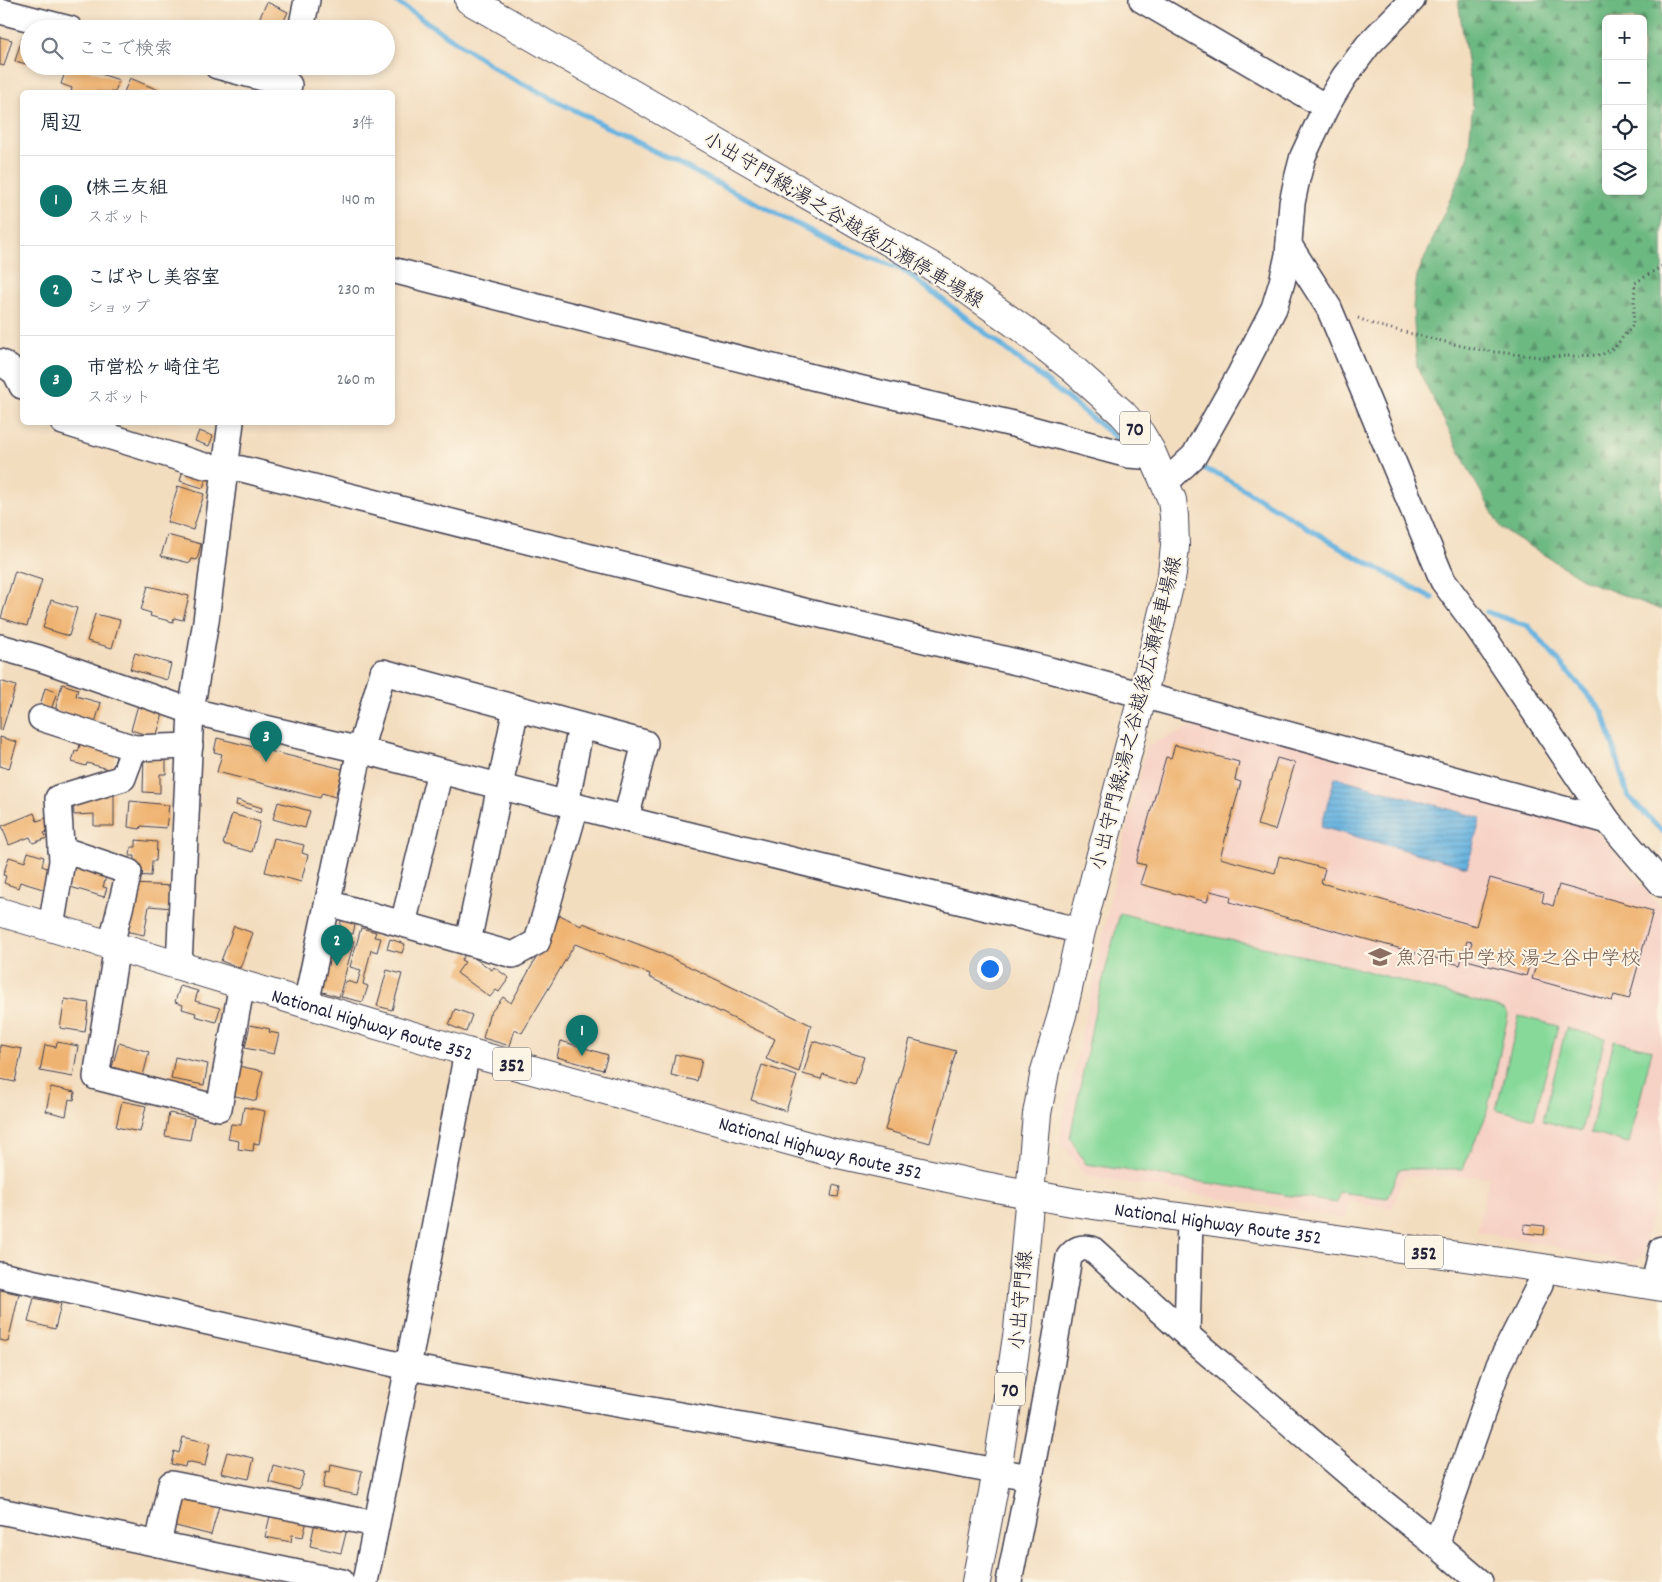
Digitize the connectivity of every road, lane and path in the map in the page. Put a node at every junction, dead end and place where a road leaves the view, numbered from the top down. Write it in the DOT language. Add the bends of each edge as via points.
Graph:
graph roads {
  1 [pos="307,0"];
  2 [pos="469,0"];
  3 [pos="1142,0"];
  4 [pos="1412,0"];
  5 [pos="0,11"];
  6 [pos="35,20"];
  7 [pos="303,20"];
  8 [pos="261,75"];
  9 [pos="290,81"];
  10 [pos="1326,107"];
  11 [pos="1289,245"];
  12 [pos="1662,266"];
  13 [pos="395,271"];
  14 [pos="1329,308"];
  15 [pos="0,362"];
  16 [pos="20,382"];
  17 [pos="73,425"];
  18 [pos="231,425"];
  19 [pos="1151,451"];
  20 [pos="225,467"];
  21 [pos="1165,483"];
  22 [pos="0,647"];
  23 [pos="1143,694"];
  24 [pos="516,708"];
  25 [pos="191,711"];
  26 [pos="41,718"];
  27 [pos="580,726"];
  28 [pos="190,746"];
  29 [pos="134,748"];
  30 [pos="360,750"];
  31 [pos="440,771"];
  32 [pos="499,787"];
  33 [pos="571,805"];
  34 [pos="626,820"];
  35 [pos="1608,821"];
  36 [pos="61,850"];
  37 [pos="1662,884"];
  38 [pos="328,903"];
  39 [pos="0,912"];
  40 [pos="403,924"];
  41 [pos="51,927"];
  42 [pos="1081,931"];
  43 [pos="468,942"];
  44 [pos="114,945"];
  45 [pos="179,965"];
  46 [pos="242,984"];
  47 [pos="306,1004"];
  48 [pos="467,1052"];
  49 [pos="1029,1195"];
  50 [pos="1190,1219"];
  51 [pos="1662,1249"];
  52 [pos="1543,1268"];
  53 [pos="0,1274"];
  54 [pos="1659,1287"];
  55 [pos="1187,1335"];
  56 [pos="408,1367"];
  57 [pos="997,1470"];
  58 [pos="1030,1477"];
  59 [pos="0,1511"];
  60 [pos="376,1524"];
  61 [pos="158,1544"];
  62 [pos="1436,1544"];
  63 [pos="342,1582"];
  64 [pos="365,1582"];
  65 [pos="976,1582"];
  66 [pos="1009,1582"];
  67 [pos="1480,1582"];
  1 -- 7 [label="street"];
  2 -- 19 [label="main road, 小出守門線;湯之谷越後広瀬停車場線 / 70" via="945,274 1073,369 1122,413"];
  3 -- 10 [label="street"];
  4 -- 10 [label="street" via="1368,45"];
  5 -- 6 [label="street"];
  8 -- 9 [label="street"];
  10 -- 11 [label="street" via="1296,179"];
  11 -- 14 [label="street"];
  11 -- 21 [label="street" via="1274,308 1240,374 1194,456"];
  12 -- 14 [label="path" via="1635,283 1634,325 1614,348 1601,355 1540,357 1479,350 1375,325"];
  13 -- 19 [label="street" via="1128,455 1142,456"];
  14 -- 35 [label="street" via="1443,581"];
  15 -- 16 [label="street" via="15,372"];
  17 -- 20 [label="street" via="205,466"];
  18 -- 20 [label="street"];
  19 -- 21 [label="main road, 小出守門線;湯之谷越後広瀬停車場線 / 70"];
  20 -- 23 [label="street"];
  20 -- 25 [label="street"];
  21 -- 23 [label="main road, 小出守門線;湯之谷越後広瀬停車場線 / 70" via="1172,500 1175,546 1172,574"];
  22 -- 25 [label="street"];
  23 -- 35 [label="street"];
  23 -- 42 [label="main road, 小出守門線;湯之谷越後広瀬停車場線 / 70"];
  24 -- 27 [label="street"];
  24 -- 30 [label="street" via="383,672"];
  24 -- 32 [label="street"];
  25 -- 28 [label="street"];
  25 -- 30 [label="street"];
  26 -- 29 [label="street"];
  27 -- 33 [label="street"];
  27 -- 34 [label="street" via="645,743"];
  28 -- 29 [label="street"];
  28 -- 45 [label="street"];
  29 -- 36 [label="street" via="123,778 58,798"];
  30 -- 31 [label="street"];
  30 -- 38 [label="street"];
  31 -- 32 [label="street"];
  31 -- 40 [label="street"];
  32 -- 33 [label="street"];
  32 -- 43 [label="street"];
  33 -- 34 [label="street"];
  33 -- 43 [label="street" via="537,942 514,955"];
  34 -- 42 [label="street"];
  35 -- 37 [label="street"];
  36 -- 41 [label="street"];
  36 -- 44 [label="street" via="129,872"];
  38 -- 40 [label="street"];
  38 -- 47 [label="street"];
  39 -- 41 [label="main road, National Highway Route 352 / 352"];
  40 -- 43 [label="street"];
  41 -- 44 [label="main road, National Highway Route 352 / 352"];
  42 -- 49 [label="main road, 小出守門線;湯之谷越後広瀬停車場線 / 70" via="1062,1015 1045,1070"];
  44 -- 45 [label="main road, National Highway Route 352 / 352"];
  44 -- 46 [label="street" via="96,1077 219,1108"];
  45 -- 46 [label="main road, National Highway Route 352 / 352"];
  46 -- 47 [label="main road, National Highway Route 352 / 352"];
  47 -- 48 [label="main road, National Highway Route 352 / 352"];
  48 -- 49 [label="main road, National Highway Route 352 / 352" via="834,1153"];
  48 -- 56 [label="street"];
  49 -- 50 [label="main road, National Highway Route 352 / 352"];
  49 -- 57 [label="main road, 小出守門線 / 70" via="1018,1330"];
  50 -- 52 [label="main road, National Highway Route 352 / 352"];
  50 -- 55 [label="street"];
  51 -- 54 [label="street" via="1657,1270"];
  52 -- 54 [label="main road, National Highway Route 352 / 352"];
  52 -- 62 [label="street" via="1540,1284 1499,1365"];
  53 -- 56 [label="street"];
  55 -- 58 [label="street" via="1092,1249 1083,1247 1075,1251 1069,1257"];
  55 -- 62 [label="street"];
  56 -- 57 [label="street"];
  56 -- 60 [label="street"];
  57 -- 58 [label="street"];
  57 -- 65 [label="main road, 小出守門線 / 70"];
  58 -- 66 [label="street"];
  59 -- 61 [label="street"];
  60 -- 61 [label="street" via="171,1484"];
  60 -- 64 [label="street"];
  61 -- 63 [label="street"];
  62 -- 67 [label="street"];
}
